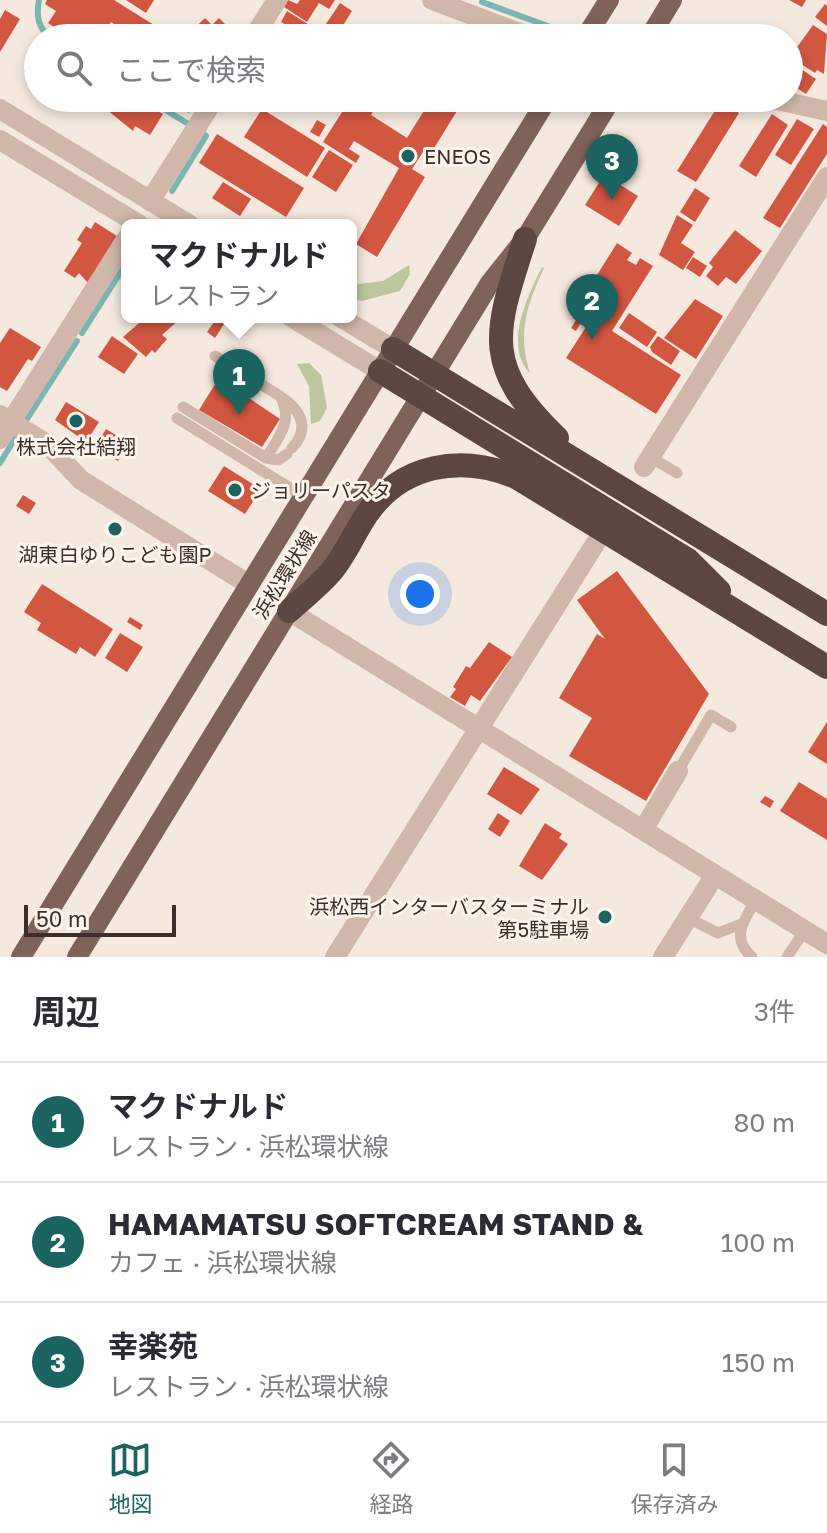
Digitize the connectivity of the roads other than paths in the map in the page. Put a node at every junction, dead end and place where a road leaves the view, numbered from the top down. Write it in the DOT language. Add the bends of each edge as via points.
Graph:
graph roads {
  1 [pos="277,0"];
  2 [pos="432,0"];
  3 [pos="609,0"];
  4 [pos="672,0"];
  5 [pos="262,24"];
  6 [pos="496,24"];
  7 [pos="594,24"];
  8 [pos="657,24"];
  9 [pos="803,106"];
  10 [pos="0,109"];
  11 [pos="827,111"];
  12 [pos="206,112"];
  13 [pos="539,112"];
  14 [pos="603,112"];
  15 [pos="0,140"];
  16 [pos="827,177"];
  17 [pos="150,201"];
  18 [pos="121,219"];
  19 [pos="180,219"];
  20 [pos="525,239"];
  21 [pos="121,249"];
  22 [pos="301,323"];
  23 [pos="350,323"];
  24 [pos="393,349"];
  25 [pos="215,356"];
  26 [pos="380,371"];
  27 [pos="434,374"];
  28 [pos="280,396"];
  29 [pos="421,396"];
  30 [pos="4,426"];
  31 [pos="266,458"];
  32 [pos="647,462"];
  33 [pos="591,470"];
  34 [pos="677,473"];
  35 [pos="303,496"];
  36 [pos="595,544"];
  37 [pos="248,584"];
  38 [pos="289,611"];
  39 [pos="827,614"];
  40 [pos="743,616"];
  41 [pos="827,667"];
  42 [pos="731,727"];
  43 [pos="479,728"];
  44 [pos="678,771"];
  45 [pos="643,830"];
  46 [pos="715,875"];
  47 [pos="756,900"];
  48 [pos="688,918"];
  49 [pos="741,924"];
  50 [pos="805,930"];
  51 [pos="827,944"];
  52 [pos="21,957"];
  53 [pos="77,957"];
  54 [pos="335,957"];
  55 [pos="663,957"];
  56 [pos="752,957"];
  57 [pos="787,957"];
  1 -- 5 [label="street"];
  2 -- 6 [label="street"];
  3 -- 7 [label="main road"];
  4 -- 8 [label="main road"];
  9 -- 11 [label="street"];
  10 -- 17 [label="street"];
  12 -- 17 [label="street"];
  13 -- 24 [label="main road, 浜松環状線"];
  14 -- 20 [label="main road, 浜松環状線"];
  15 -- 18 [label="street"];
  16 -- 32 [label="street"];
  17 -- 19 [label="street"];
  20 -- 27 [label="main road, 浜松環状線" via="490,283"];
  20 -- 33 [label="highway" via="501,318 502,359 524,404"];
  21 -- 30 [label="street"];
  22 -- 26 [label="street"];
  23 -- 24 [label="street"];
  24 -- 26 [label="main road, 浜松環状線"];
  24 -- 27 [label="highway"];
  25 -- 28 [label="lane"];
  26 -- 29 [label="highway"];
  26 -- 35 [label="main road, 浜松環状線"];
  27 -- 29 [label="main road, 浜松環状線"];
  27 -- 33 [label="highway"];
  28 -- 31 [label="lane" via="286,406 285,428"];
  28 -- 31 [label="lane" via="301,415 299,441 278,460"];
  29 -- 38 [label="main road, 浜松環状線"];
  29 -- 40 [label="highway" via="688,560"];
  30 -- 37 [label="street" via="47,444 81,480"];
  31 -- 35 [label="lane" via="180,412"];
  32 -- 34 [label="lane"];
  33 -- 39 [label="highway"];
  35 -- 37 [label="main road, 浜松環状線"];
  36 -- 43 [label="street"];
  37 -- 52 [label="main road, 浜松環状線"];
  38 -- 40 [label="highway" via="331,572 365,517 390,489 423,470 460,463 516,477"];
  38 -- 43 [label="street"];
  38 -- 53 [label="main road, 浜松環状線"];
  40 -- 41 [label="highway"];
  42 -- 44 [label="lane" via="711,715"];
  43 -- 45 [label="street"];
  43 -- 54 [label="street"];
  44 -- 45 [label="street"];
  45 -- 46 [label="street"];
  46 -- 47 [label="street"];
  46 -- 48 [label="street"];
  47 -- 49 [label="lane"];
  47 -- 50 [label="street"];
  48 -- 49 [label="lane" via="718,933"];
  48 -- 55 [label="street"];
  49 -- 56 [label="lane" via="740,940"];
  50 -- 51 [label="street"];
  50 -- 57 [label="lane"];
}
